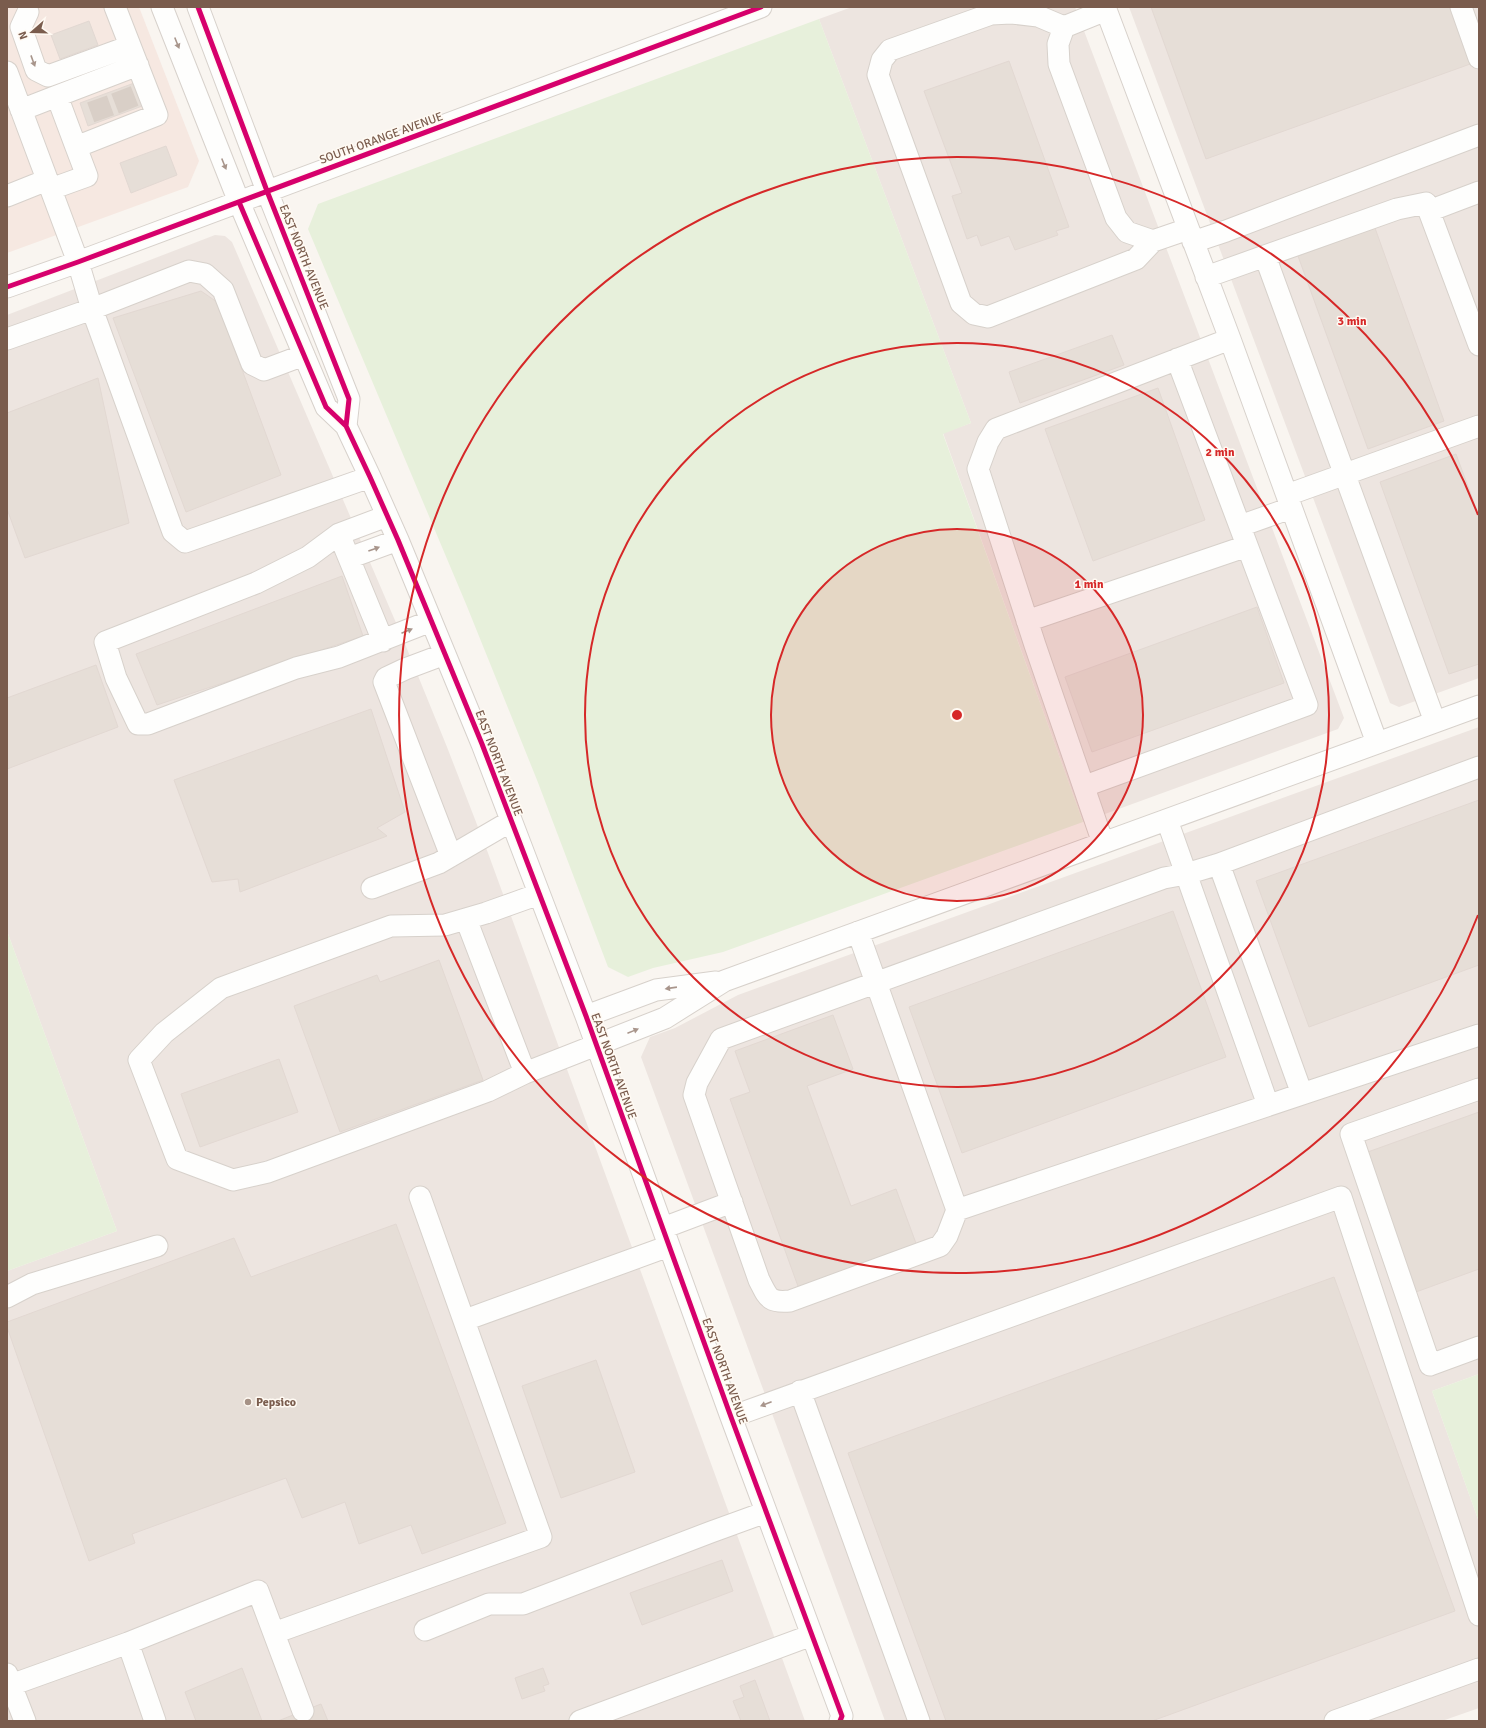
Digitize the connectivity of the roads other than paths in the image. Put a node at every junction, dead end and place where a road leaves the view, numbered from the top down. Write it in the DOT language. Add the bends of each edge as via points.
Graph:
graph roads {
  1 [pos="115,7"];
  2 [pos="162,7"];
  3 [pos="198,7"];
  4 [pos="761,7"];
  5 [pos="1461,7"];
  6 [pos="32,9"];
  7 [pos="1105,9"];
  8 [pos="1064,27"];
  9 [pos="130,46"];
  10 [pos="1479,58"];
  11 [pos="138,66"];
  12 [pos="7,72"];
  13 [pos="57,96"];
  14 [pos="21,110"];
  15 [pos="1479,136"];
  16 [pos="76,147"];
  17 [pos="49,184"];
  18 [pos="267,192"];
  19 [pos="1479,192"];
  20 [pos="7,196"];
  21 [pos="239,202"];
  22 [pos="1429,211"];
  23 [pos="1190,236"];
  24 [pos="1153,241"];
  25 [pos="1264,256"];
  26 [pos="78,262"];
  27 [pos="1206,277"];
  28 [pos="7,287"];
  29 [pos="92,308"];
  30 [pos="7,339"];
  31 [pos="1230,339"];
  32 [pos="1479,345"];
  33 [pos="304,355"];
  34 [pos="1177,359"];
  35 [pos="346,426"];
  36 [pos="1479,426"];
  37 [pos="1344,475"];
  38 [pos="370,478"];
  39 [pos="1289,502"];
  40 [pos="388,516"];
  41 [pos="1240,526"];
  42 [pos="339,534"];
  43 [pos="398,540"];
  44 [pos="1248,546"];
  45 [pos="349,558"];
  46 [pos="431,621"];
  47 [pos="1027,621"];
  48 [pos="383,640"];
  49 [pos="445,654"];
  50 [pos="1479,706"];
  51 [pos="1435,722"];
  52 [pos="1377,743"];
  53 [pos="1479,767"];
  54 [pos="1084,786"];
  55 [pos="1166,820"];
  56 [pos="511,821"];
  57 [pos="1104,843"];
  58 [pos="451,856"];
  59 [pos="1219,864"];
  60 [pos="1186,874"];
  61 [pos="372,888"];
  62 [pos="539,894"];
  63 [pos="466,919"];
  64 [pos="858,932"];
  65 [pos="724,981"];
  66 [pos="876,982"];
  67 [pos="586,1016"];
  68 [pos="1479,1035"];
  69 [pos="596,1045"];
  70 [pos="525,1073"];
  71 [pos="1479,1088"];
  72 [pos="1302,1094"];
  73 [pos="1268,1106"];
  74 [pos="420,1197"];
  75 [pos="732,1202"];
  76 [pos="958,1210"];
  77 [pos="666,1237"];
  78 [pos="157,1246"];
  79 [pos="7,1297"];
  80 [pos="465,1320"];
  81 [pos="1479,1347"];
  82 [pos="800,1391"];
  83 [pos="731,1417"];
  84 [pos="766,1512"];
  85 [pos="1479,1615"];
  86 [pos="425,1630"];
  87 [pos="274,1633"];
  88 [pos="812,1635"];
  89 [pos="128,1644"];
  90 [pos="1479,1669"];
  91 [pos="9,1680"];
  92 [pos="303,1711"];
  93 [pos="840,1720"];
  94 [pos="25,1721"];
  95 [pos="155,1721"];
  96 [pos="580,1721"];
  97 [pos="919,1721"];
  98 [pos="1335,1721"];
  1 -- 9 [label="street"];
  2 -- 21 [label="street, EAST NORTH AVENUE, one-way"];
  3 -- 18 [label="street, EAST NORTH AVENUE"];
  4 -- 18 [label="street, SOUTH ORANGE AVENUE"];
  5 -- 10 [label="street"];
  6 -- 9 [label="street, one-way" via="20,27 36,70 48,76"];
  7 -- 8 [label="street"];
  7 -- 23 [label="street"];
  8 -- 24 [label="street" via="1058,44 1059,64 1116,218 1127,232"];
  8 -- 24 [label="street" via="1038,16 991,14 890,50 882,60 878,75 961,303 974,314 988,317 1136,259"];
  9 -- 11 [label="street"];
  11 -- 13 [label="street" via="118,82 94,91"];
  11 -- 16 [label="street" via="157,115 107,127"];
  12 -- 14 [label="street"];
  13 -- 14 [label="street"];
  13 -- 16 [label="street"];
  14 -- 17 [label="street"];
  15 -- 23 [label="street" via="1226,232"];
  16 -- 17 [label="street" via="87,176"];
  17 -- 20 [label="street"];
  17 -- 26 [label="street"];
  18 -- 21 [label="street, SOUTH ORANGE AVENUE"];
  18 -- 35 [label="street, EAST NORTH AVENUE" via="349,399"];
  19 -- 22 [label="street"];
  21 -- 26 [label="street, SOUTH ORANGE AVENUE"];
  21 -- 33 [label="street, EAST NORTH AVENUE"];
  22 -- 25 [label="street" via="1426,203 1397,209"];
  22 -- 32 [label="street"];
  23 -- 24 [label="street"];
  23 -- 27 [label="street"];
  25 -- 27 [label="street"];
  25 -- 37 [label="street"];
  26 -- 28 [label="street, SOUTH ORANGE AVENUE"];
  26 -- 29 [label="street"];
  27 -- 31 [label="street"];
  29 -- 30 [label="street"];
  29 -- 33 [label="street" via="189,271 205,274 223,290 252,364 264,370"];
  29 -- 38 [label="street" via="173,532 185,542"];
  31 -- 34 [label="street"];
  31 -- 39 [label="street"];
  33 -- 35 [label="street, EAST NORTH AVENUE" via="326,407"];
  34 -- 41 [label="street"];
  34 -- 47 [label="street" via="996,429 988,442 978,469"];
  35 -- 38 [label="street, EAST NORTH AVENUE"];
  36 -- 37 [label="street"];
  37 -- 39 [label="street"];
  37 -- 51 [label="street"];
  38 -- 40 [label="street, EAST NORTH AVENUE"];
  39 -- 41 [label="street"];
  39 -- 52 [label="street"];
  40 -- 42 [label="street"];
  40 -- 43 [label="street, EAST NORTH AVENUE"];
  41 -- 44 [label="street"];
  42 -- 45 [label="street"];
  42 -- 48 [label="street" via="308,557 256,583 105,642 116,678 138,724 148,724 296,668 339,657"];
  45 -- 43 [label="street, one-way"];
  43 -- 46 [label="street, EAST NORTH AVENUE"];
  44 -- 47 [label="street"];
  44 -- 54 [label="street" via="1307,705"];
  45 -- 48 [label="street"];
  48 -- 46 [label="street, one-way"];
  46 -- 49 [label="street, EAST NORTH AVENUE"];
  47 -- 54 [label="street"];
  49 -- 56 [label="street, EAST NORTH AVENUE"];
  49 -- 58 [label="street" via="405,668 386,678 384,682"];
  50 -- 51 [label="street"];
  51 -- 52 [label="street"];
  52 -- 55 [label="street"];
  53 -- 59 [label="street"];
  54 -- 57 [label="street"];
  55 -- 57 [label="street"];
  55 -- 60 [label="street"];
  56 -- 58 [label="street"];
  56 -- 62 [label="street, EAST NORTH AVENUE"];
  57 -- 64 [label="street"];
  58 -- 61 [label="street"];
  59 -- 60 [label="street"];
  59 -- 72 [label="street"];
  60 -- 66 [label="street" via="1164,878"];
  60 -- 73 [label="street"];
  62 -- 63 [label="street"];
  62 -- 67 [label="street, EAST NORTH AVENUE"];
  63 -- 70 [label="street"];
  63 -- 70 [label="street" via="445,925 391,926 221,988 164,1033 139,1060 177,1159 234,1180 268,1172 481,1094"];
  64 -- 65 [label="street"];
  64 -- 66 [label="street"];
  65 -- 67 [label="street, one-way" via="656,990"];
  69 -- 65 [label="street, one-way" via="666,1018"];
  66 -- 75 [label="street" via="721,1039 697,1083 694,1096"];
  66 -- 76 [label="street"];
  67 -- 69 [label="street, EAST NORTH AVENUE"];
  68 -- 72 [label="street"];
  69 -- 70 [label="street"];
  69 -- 77 [label="street, EAST NORTH AVENUE"];
  71 -- 81 [label="street" via="1351,1134 1430,1365"];
  72 -- 73 [label="street"];
  73 -- 76 [label="street"];
  74 -- 80 [label="street"];
  75 -- 76 [label="street" via="759,1280 769,1298 781,1302 800,1298 940,1246"];
  75 -- 77 [label="street"];
  77 -- 80 [label="street"];
  77 -- 83 [label="street, EAST NORTH AVENUE"];
  78 -- 79 [label="street" via="32,1284"];
  80 -- 87 [label="street" via="541,1537"];
  82 -- 83 [label="street, one-way"];
  82 -- 85 [label="street" via="1341,1197"];
  82 -- 97 [label="street"];
  83 -- 84 [label="street, EAST NORTH AVENUE"];
  84 -- 86 [label="street" via="523,1604 489,1604"];
  84 -- 88 [label="street, EAST NORTH AVENUE"];
  87 -- 89 [label="street" via="258,1592"];
  87 -- 92 [label="street"];
  88 -- 93 [label="street, EAST NORTH AVENUE"];
  88 -- 96 [label="street"];
  89 -- 91 [label="street"];
  89 -- 95 [label="street"];
  90 -- 98 [label="street"];
  91 -- 94 [label="street"];
}
